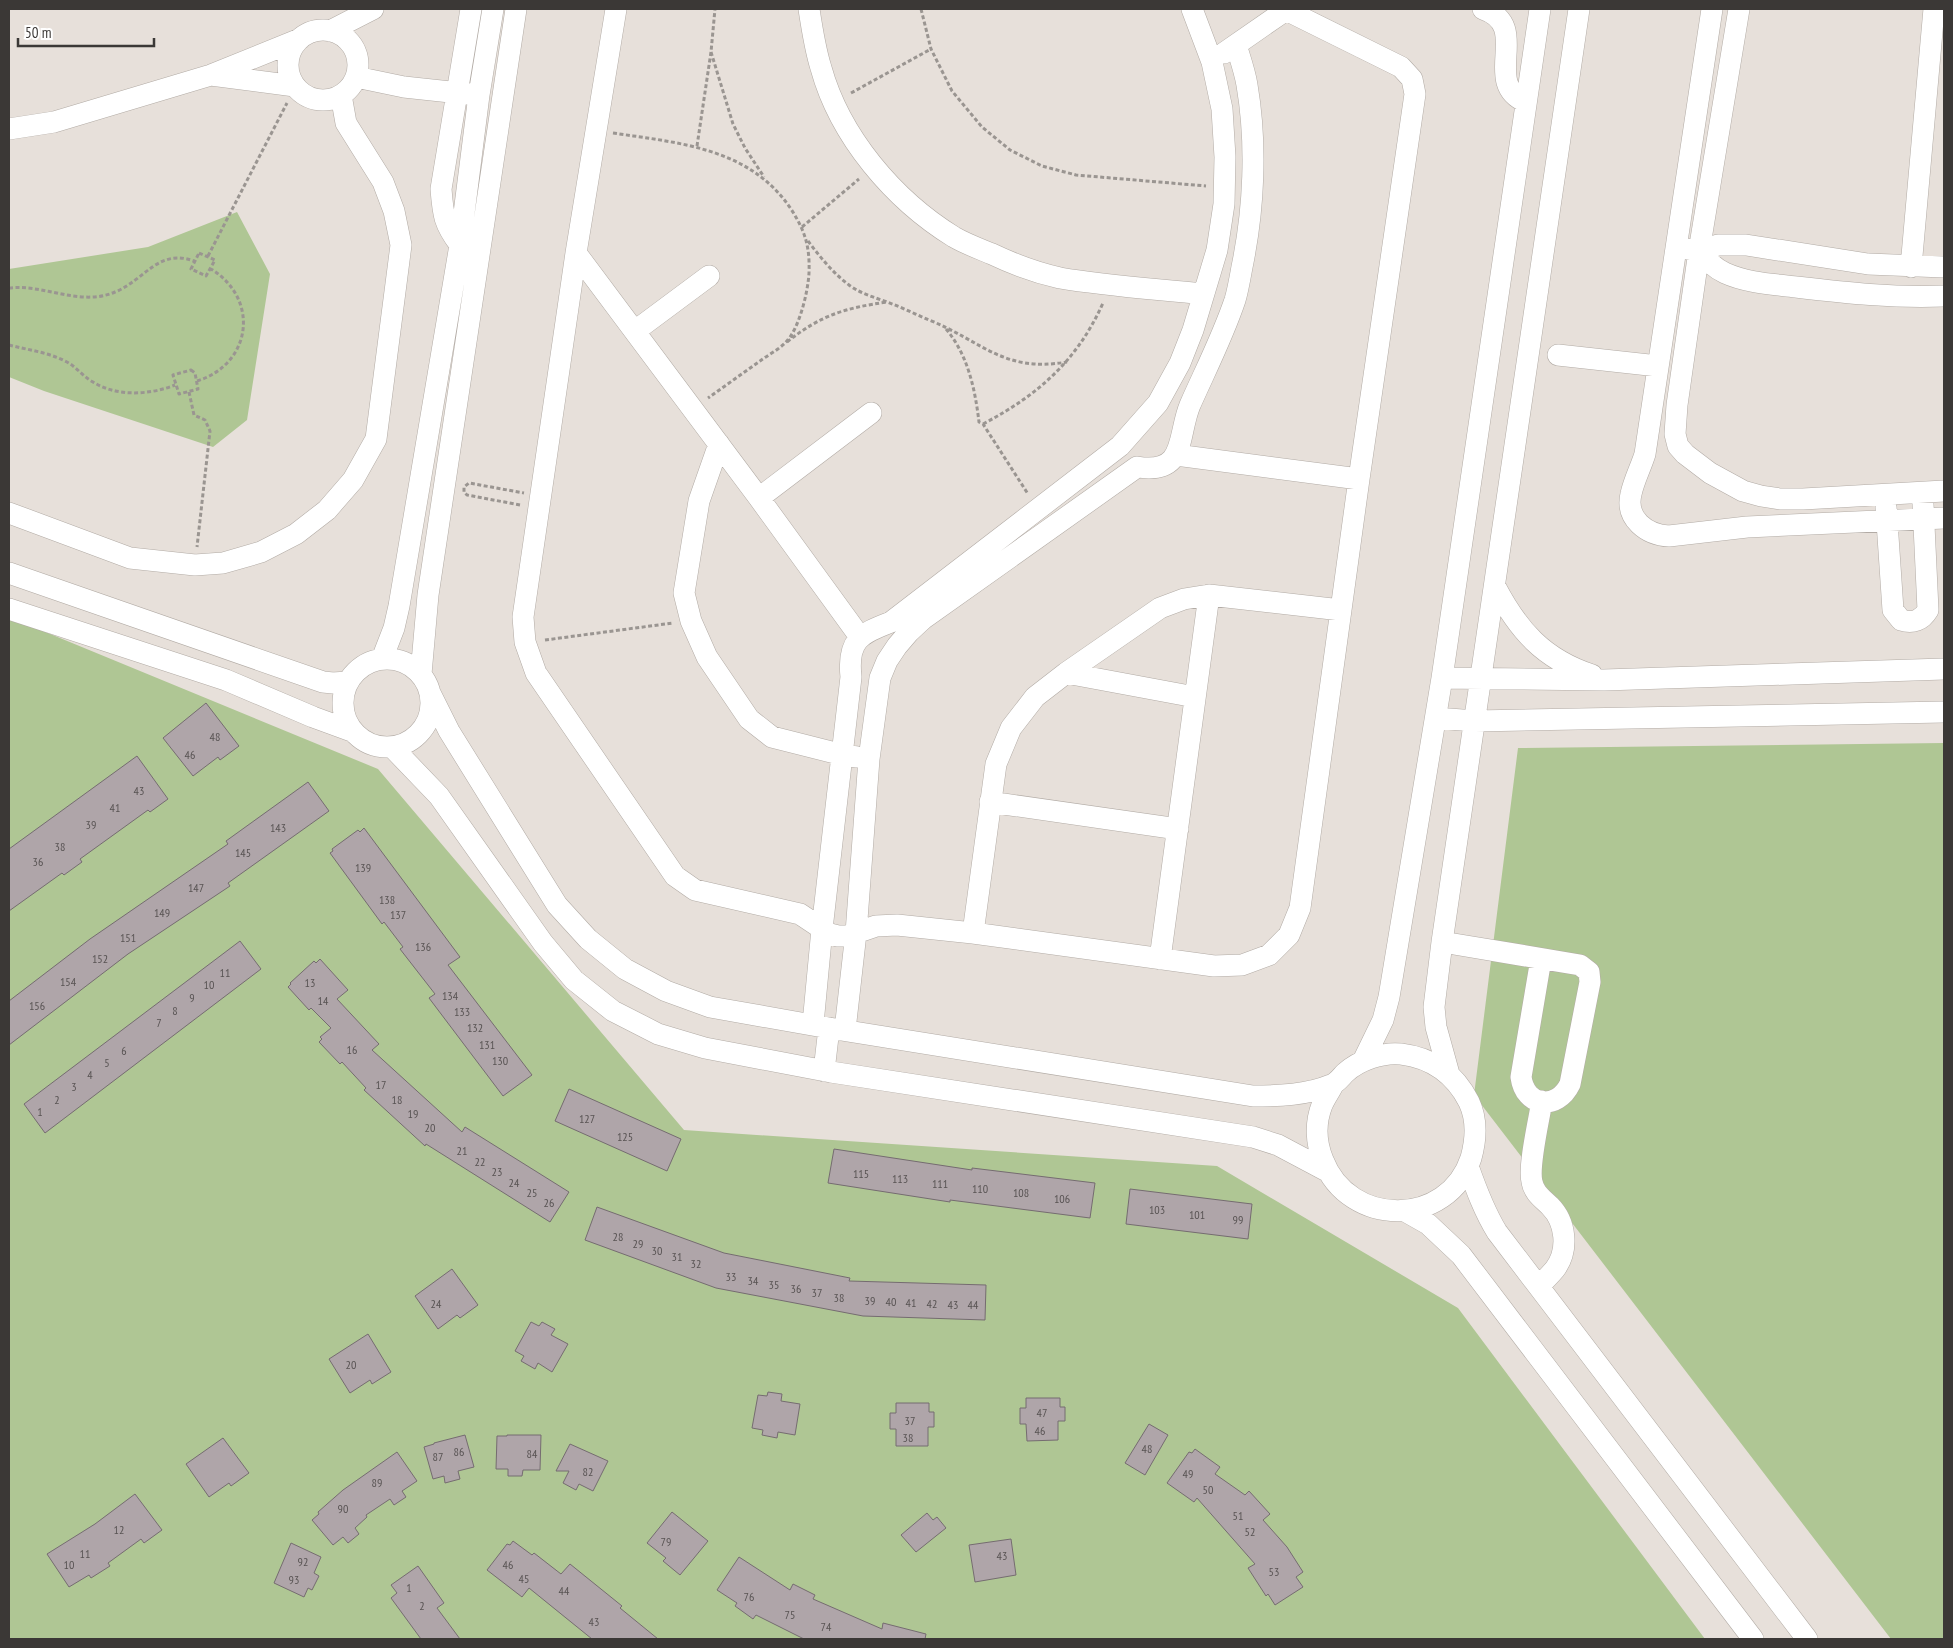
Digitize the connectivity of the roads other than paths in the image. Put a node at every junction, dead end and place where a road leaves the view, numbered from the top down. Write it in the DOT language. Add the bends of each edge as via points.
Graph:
graph roads {
  1 [pos="373,9"];
  2 [pos="471,9"];
  3 [pos="493,9"];
  4 [pos="516,9"];
  5 [pos="616,9"];
  6 [pos="809,9"];
  7 [pos="1192,9"];
  8 [pos="1285,9"];
  9 [pos="1483,9"];
  10 [pos="1540,9"];
  11 [pos="1579,9"];
  12 [pos="1712,9"];
  13 [pos="1739,9"];
  14 [pos="1934,9"];
  15 [pos="330,31"];
  16 [pos="300,39"];
  17 [pos="1236,45"];
  18 [pos="1212,62"];
  19 [pos="211,74"];
  20 [pos="356,77"];
  21 [pos="1944,88"];
  22 [pos="298,89"];
  23 [pos="456,94"];
  24 [pos="341,95"];
  25 [pos="479,95"];
  26 [pos="1699,97"];
  27 [pos="502,99"];
  28 [pos="1724,101"];
  29 [pos="1526,102"];
  30 [pos="1924,115"];
  31 [pos="9,129"];
  32 [pos="460,245"];
  33 [pos="1676,248"];
  34 [pos="1699,251"];
  35 [pos="576,253"];
  36 [pos="1910,267"];
  37 [pos="1944,267"];
  38 [pos="709,276"];
  39 [pos="1204,294"];
  40 [pos="1944,296"];
  41 [pos="635,331"];
  42 [pos="1558,355"];
  43 [pos="1658,366"];
  44 [pos="872,413"];
  45 [pos="719,444"];
  46 [pos="1120,446"];
  47 [pos="1645,454"];
  48 [pos="1685,454"];
  49 [pos="1176,455"];
  50 [pos="1137,467"];
  51 [pos="1359,479"];
  52 [pos="1923,492"];
  53 [pos="1944,492"];
  54 [pos="1886,494"];
  55 [pos="759,498"];
  56 [pos="9,514"];
  57 [pos="1934,518"];
  58 [pos="1886,520"];
  59 [pos="9,573"];
  60 [pos="1495,586"];
  61 [pos="1209,595"];
  62 [pos="9,609"];
  63 [pos="1341,610"];
  64 [pos="860,637"];
  65 [pos="382,659"];
  66 [pos="1944,669"];
  67 [pos="1066,673"];
  68 [pos="421,674"];
  69 [pos="852,676"];
  70 [pos="880,678"];
  71 [pos="1442,678"];
  72 [pos="1481,679"];
  73 [pos="1604,680"];
  74 [pos="348,682"];
  75 [pos="430,693"];
  76 [pos="1195,697"];
  77 [pos="1944,712"];
  78 [pos="1436,718"];
  79 [pos="1475,721"];
  80 [pos="354,732"];
  81 [pos="392,747"];
  82 [pos="843,755"];
  83 [pos="869,759"];
  84 [pos="990,802"];
  85 [pos="1178,829"];
  86 [pos="822,929"];
  87 [pos="856,933"];
  88 [pos="973,933"];
  89 [pos="1442,942"];
  90 [pos="1541,958"];
  91 [pos="1160,959"];
  92 [pos="829,1028"];
  93 [pos="1363,1061"];
  94 [pos="824,1071"];
  95 [pos="1449,1074"];
  96 [pos="1333,1085"];
  97 [pos="1542,1102"];
  98 [pos="1468,1166"];
  99 [pos="1327,1171"];
  100 [pos="1405,1211"];
  101 [pos="1539,1286"];
  102 [pos="1753,1639"];
  103 [pos="1807,1639"];
  1 -- 15 [label="street"];
  2 -- 23 [label="street"];
  3 -- 25 [label="street"];
  4 -- 27 [label="street"];
  5 -- 35 [label="street"];
  6 -- 39 [label="street" via="821,70 833,102 852,136 873,166 911,206 955,238 1007,261 1059,277"];
  7 -- 18 [label="street"];
  8 -- 17 [label="street"];
  8 -- 51 [label="street" via="1401,67 1412,79 1416,94"];
  9 -- 29 [label="street" via="1494,15 1505,29 1508,47 1505,80 1511,93"];
  10 -- 29 [label="street"];
  11 -- 60 [label="street"];
  12 -- 26 [label="street"];
  13 -- 28 [label="street"];
  14 -- 30 [label="street"];
  15 -- 16 [label="street" via="319,30"];
  15 -- 20 [label="street" via="345,38 355,52 358,60"];
  16 -- 19 [label="street"];
  16 -- 22 [label="street" via="289,56 288,67"];
  17 -- 18 [label="street"];
  17 -- 49 [label="street" via="1247,85 1252,131 1249,233 1236,299 1188,410"];
  18 -- 39 [label="street" via="1222,109 1224,204 1217,250"];
  19 -- 22 [label="street"];
  19 -- 31 [label="street" via="54,122"];
  20 -- 23 [label="street"];
  20 -- 24 [label="street"];
  21 -- 30 [label="street" via="1933,98"];
  22 -- 24 [label="street" via="311,98 321,100"];
  23 -- 25 [label="street"];
  23 -- 32 [label="street" via="441,189 448,229"];
  24 -- 56 [label="street" via="346,123 383,182 394,211 401,245 376,439 353,480 327,510 296,534 261,552 223,563 195,565 130,558"];
  25 -- 27 [label="street"];
  25 -- 32 [label="street"];
  26 -- 28 [label="street"];
  26 -- 33 [label="street"];
  27 -- 68 [label="street" via="426,608"];
  28 -- 34 [label="street"];
  29 -- 71 [label="street"];
  30 -- 36 [label="street"];
  32 -- 65 [label="street" via="399,606"];
  33 -- 34 [label="street"];
  33 -- 43 [label="street"];
  34 -- 36 [label="street" via="1718,245 1746,245 1868,264"];
  34 -- 40 [label="street" via="1725,273 1752,281 1866,296"];
  34 -- 48 [label="street" via="1677,404 1675,434 1678,446"];
  35 -- 41 [label="street"];
  35 -- 86 [label="street" via="524,617 525,642 536,673 675,876 695,890 800,914"];
  36 -- 37 [label="street"];
  38 -- 41 [label="street"];
  39 -- 46 [label="street" via="1180,364 1158,403"];
  41 -- 45 [label="street"];
  42 -- 43 [label="street"];
  43 -- 47 [label="street"];
  44 -- 55 [label="street"];
  45 -- 55 [label="street"];
  45 -- 82 [label="street" via="699,501 684,593 690,621 706,657 749,719 772,737"];
  46 -- 50 [label="street"];
  46 -- 64 [label="street" via="891,622"];
  47 -- 48 [label="street"];
  47 -- 58 [label="street" via="1630,496 1630,506 1639,525 1658,536 1747,527"];
  48 -- 54 [label="street" via="1726,483 1761,496 1780,499"];
  49 -- 50 [label="street" via="1158,467"];
  49 -- 51 [label="street"];
  50 -- 70 [label="street" via="923,619 897,646"];
  51 -- 63 [label="street"];
  52 -- 53 [label="street"];
  52 -- 54 [label="street"];
  52 -- 57 [label="street"];
  54 -- 58 [label="street"];
  55 -- 64 [label="street"];
  57 -- 58 [label="street"];
  57 -- 58 [label="street" via="1928,610 1920,619 1907,622 1893,610"];
  59 -- 74 [label="street" via="323,682"];
  60 -- 72 [label="street"];
  60 -- 73 [label="street" via="1527,636 1575,670"];
  61 -- 63 [label="street"];
  61 -- 67 [label="street" via="1184,599 1160,608"];
  61 -- 76 [label="street"];
  62 -- 80 [label="street" via="226,680"];
  63 -- 91 [label="street" via="1300,908 1289,935 1269,955 1242,966"];
  64 -- 69 [label="street" via="851,653"];
  65 -- 68 [label="street" via="403,662"];
  65 -- 74 [label="street" via="362,667"];
  66 -- 73 [label="street"];
  67 -- 76 [label="street"];
  67 -- 84 [label="street" via="1035,697 1011,728 996,764"];
  68 -- 75 [label="street"];
  69 -- 70 [label="street"];
  69 -- 82 [label="street"];
  70 -- 83 [label="street"];
  71 -- 72 [label="street"];
  71 -- 78 [label="street"];
  72 -- 73 [label="street"];
  72 -- 79 [label="street"];
  74 -- 80 [label="street" via="343,697 344,713"];
  75 -- 81 [label="street" via="430,714 420,733 412,740"];
  75 -- 92 [label="street" via="449,731 531,865 557,905 588,940 625,969 666,991 710,1006"];
  76 -- 85 [label="street"];
  77 -- 79 [label="street"];
  78 -- 79 [label="street"];
  78 -- 93 [label="street" via="1389,998 1383,1020"];
  79 -- 89 [label="street"];
  80 -- 81 [label="street" via="371,744"];
  81 -- 94 [label="street" via="438,796 543,943 574,980 613,1011 658,1034 705,1048"];
  82 -- 83 [label="street"];
  82 -- 86 [label="street"];
  83 -- 87 [label="street"];
  84 -- 85 [label="street"];
  84 -- 88 [label="street"];
  85 -- 91 [label="street"];
  86 -- 87 [label="street" via="838,936"];
  86 -- 92 [label="street"];
  87 -- 88 [label="street" via="876,926 897,925"];
  87 -- 92 [label="street"];
  88 -- 91 [label="street"];
  89 -- 90 [label="street"];
  89 -- 95 [label="street" via="1434,1006"];
  90 -- 97 [label="street" via="1521,1077 1530,1097"];
  90 -- 97 [label="street" via="1580,965 1590,977 1570,1084 1558,1099"];
  92 -- 94 [label="street"];
  92 -- 96 [label="street" via="1253,1096 1302,1093"];
  93 -- 95 [label="street" via="1399,1054 1434,1063"];
  93 -- 96 [label="street" via="1346,1071"];
  94 -- 99 [label="street" via="1254,1137 1278,1145"];
  95 -- 98 [label="street" via="1471,1107 1474,1147"];
  96 -- 99 [label="street" via="1322,1105 1317,1127 1319,1150"];
  97 -- 101 [label="street" via="1531,1179 1537,1194 1560,1221 1564,1241 1555,1269"];
  98 -- 100 [label="street" via="1458,1183 1443,1197"];
  98 -- 101 [label="street" via="1476,1192 1497,1232"];
  99 -- 100 [label="street" via="1341,1190 1360,1203 1382,1210"];
  100 -- 102 [label="street" via="1428,1224 1461,1255"];
  101 -- 103 [label="street"];
}
